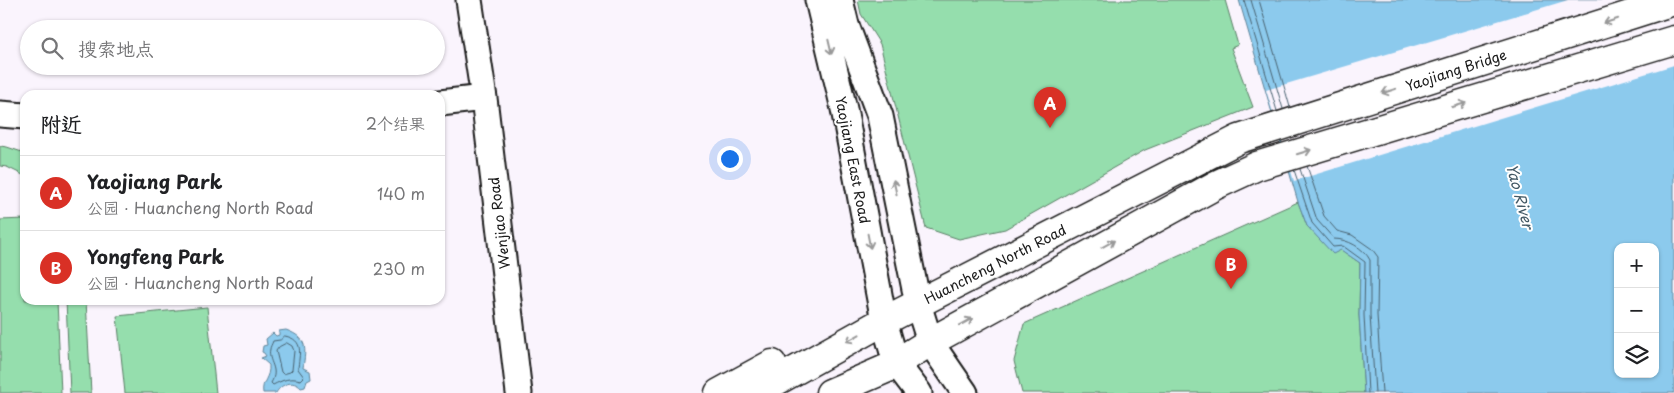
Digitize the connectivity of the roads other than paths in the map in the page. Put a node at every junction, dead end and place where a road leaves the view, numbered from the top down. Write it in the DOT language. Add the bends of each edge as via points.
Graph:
graph roads {
  1 [pos="469,0"];
  2 [pos="818,0"];
  3 [pos="840,0"];
  4 [pos="1674,1"];
  5 [pos="1674,40"];
  6 [pos="484,98"];
  7 [pos="445,103"];
  8 [pos="0,114"];
  9 [pos="20,116"];
  10 [pos="1238,139"];
  11 [pos="917,294"];
  12 [pos="883,311"];
  13 [pos="930,342"];
  14 [pos="892,365"];
  15 [pos="520,393"];
  16 [pos="719,393"];
  17 [pos="754,393"];
  18 [pos="830,393"];
  19 [pos="873,393"];
  20 [pos="919,393"];
  21 [pos="965,393"];
  1 -- 6 [label="main road, Wenjiao Road"];
  2 -- 12 [label="main road, Yaojiang East Road, one-way" via="844,109"];
  11 -- 3 [label="main road, one-way" via="880,116"];
  4 -- 10 [label="main road, Yaojiang Bridge, one-way"];
  13 -- 5 [label="main road, one-way" via="1216,185 1257,166"];
  6 -- 7 [label="main road"];
  6 -- 15 [label="main road, Wenjiao Road"];
  8 -- 9 [label="main road"];
  10 -- 11 [label="main road, Huancheng North Road"];
  11 -- 12 [label="main road, Huancheng North Road"];
  11 -- 13 [label="main road"];
  12 -- 14 [label="main road, Yaojiang East Road"];
  12 -- 16 [label="main road"];
  12 -- 17 [label="main road, Huancheng North Road, one-way"];
  13 -- 14 [label="main road"];
  13 -- 21 [label="main road"];
  14 -- 18 [label="main road"];
  14 -- 19 [label="main road"];
  14 -- 20 [label="main road"];
}
